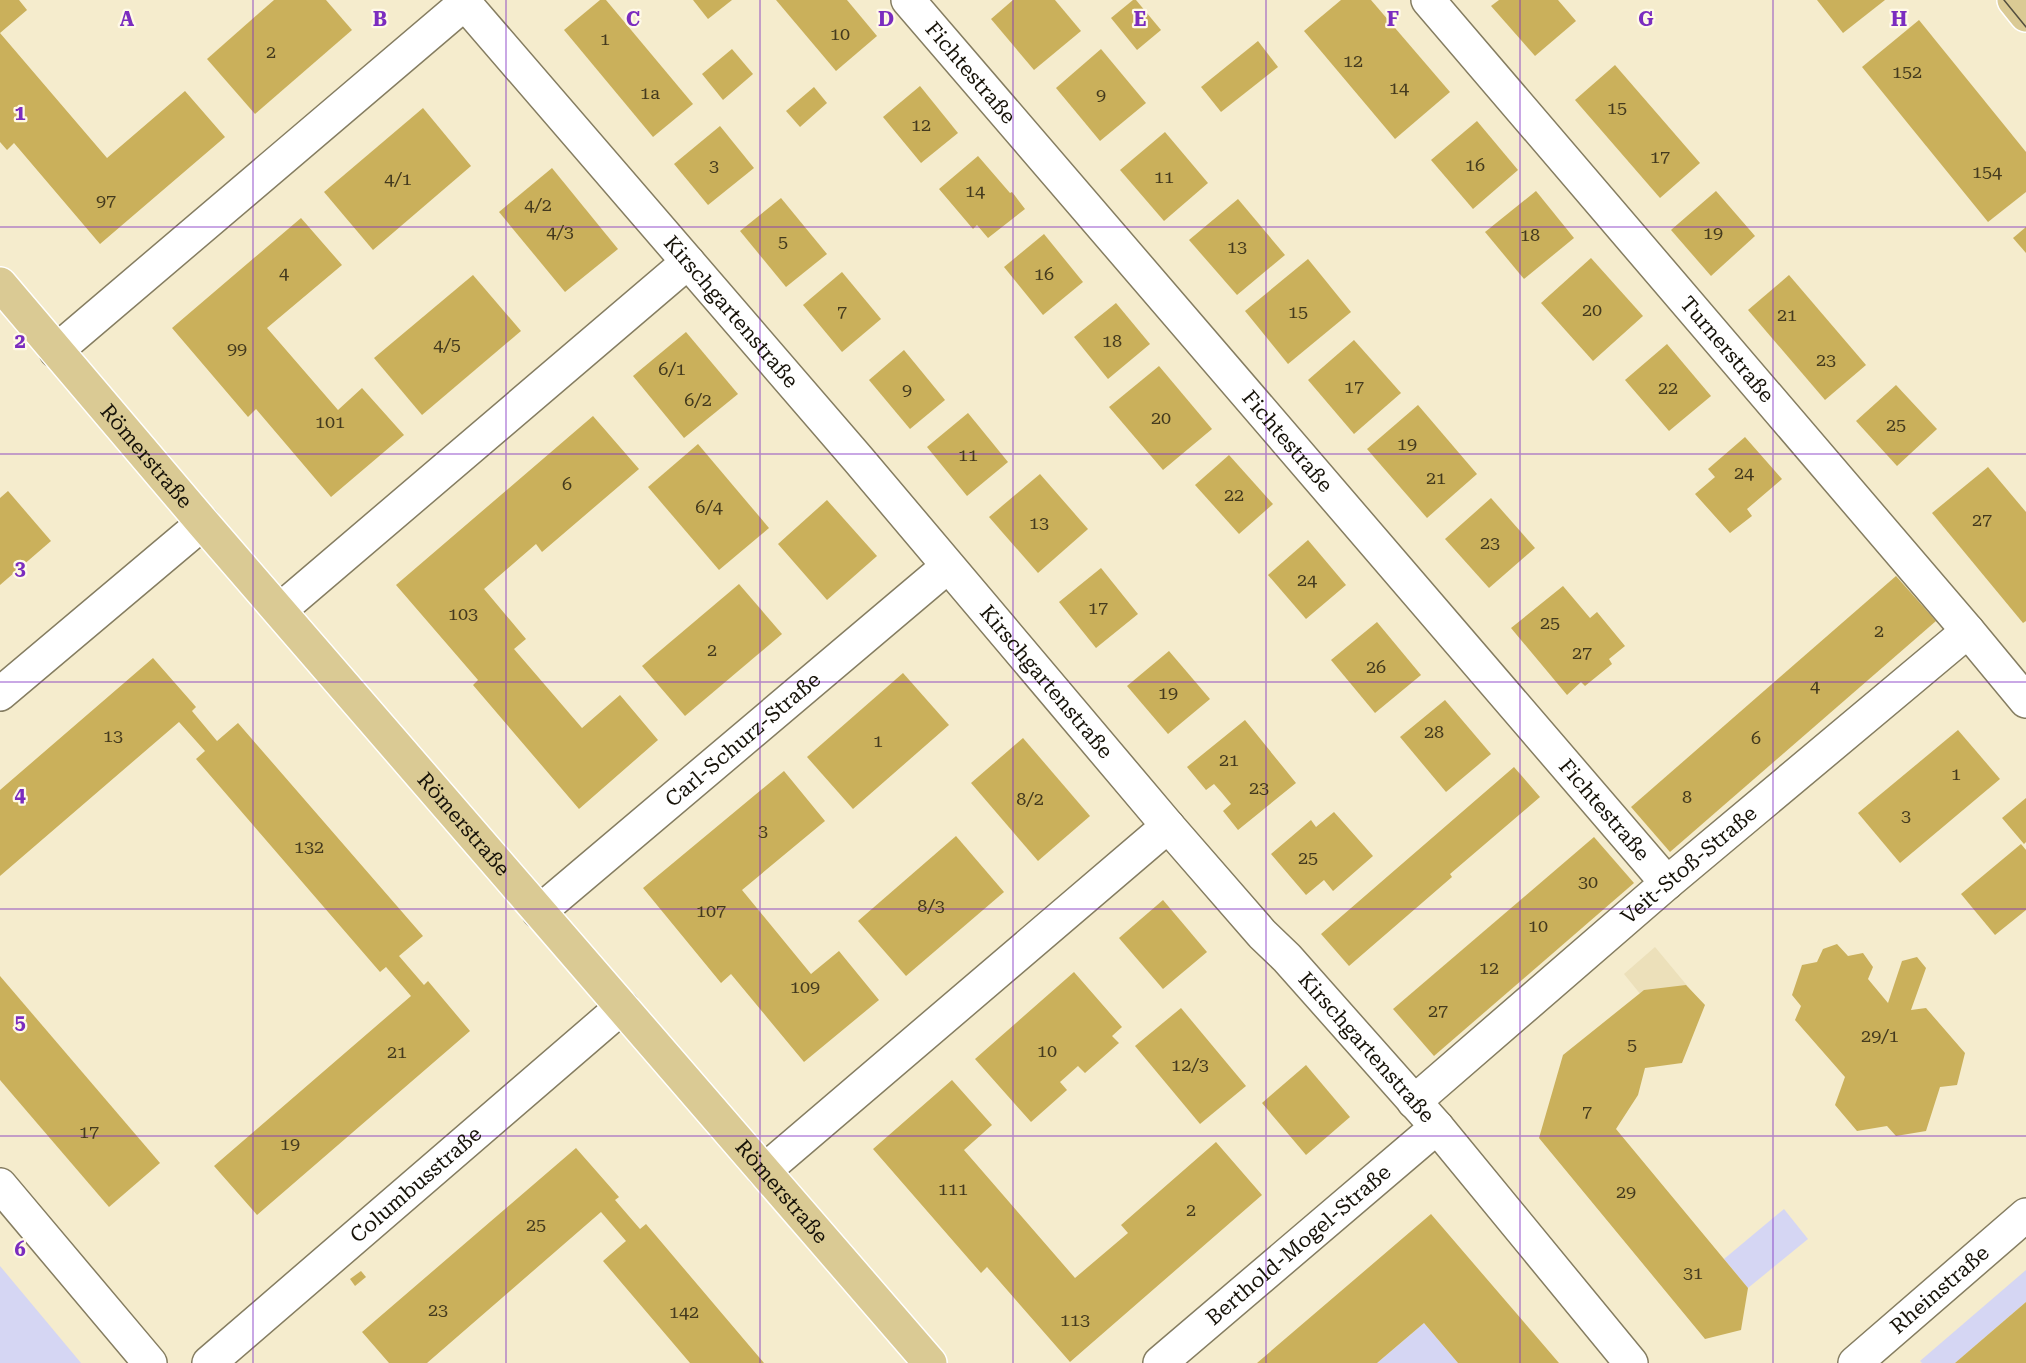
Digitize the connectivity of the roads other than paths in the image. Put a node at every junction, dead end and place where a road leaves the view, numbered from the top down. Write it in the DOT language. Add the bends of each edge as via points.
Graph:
graph roads {
  1 [pos="908,0"];
  2 [pos="1428,0"];
  3 [pos="2014,0"];
  4 [pos="472,4"];
  5 [pos="2026,15"];
  6 [pos="688,262"];
  7 [pos="0,284"];
  8 [pos="56,351"];
  9 [pos="203,523"];
  10 [pos="947,567"];
  11 [pos="280,610"];
  12 [pos="1968,630"];
  13 [pos="0,694"];
  14 [pos="2026,701"];
  15 [pos="1168,826"];
  16 [pos="1667,884"];
  17 [pos="538,912"];
  18 [pos="622,1007"];
  19 [pos="1414,1102"];
  20 [pos="1437,1127"];
  21 [pos="764,1171"];
  22 [pos="0,1185"];
  23 [pos="2026,1215"];
  24 [pos="150,1363"];
  25 [pos="209,1363"];
  26 [pos="930,1363"];
  27 [pos="1161,1363"];
  28 [pos="1631,1363"];
  29 [pos="1855,1363"];
  1 -- 16 [label="street, Fichtestraße"];
  2 -- 12 [label="street, Turnerstraße"];
  3 -- 5 [label="main road"];
  4 -- 6 [label="street, Kirschgartenstraße" via="558,113"];
  4 -- 8 [label="street"];
  6 -- 10 [label="street, Kirschgartenstraße"];
  6 -- 11 [label="street"];
  7 -- 8 [label="main road, Römerstraße"];
  8 -- 9 [label="main road, Römerstraße"];
  9 -- 11 [label="main road, Römerstraße"];
  9 -- 13 [label="street"];
  10 -- 15 [label="street, Kirschgartenstraße"];
  10 -- 17 [label="street, Carl-Schurz-Straße"];
  11 -- 17 [label="main road, Römerstraße"];
  12 -- 14 [label="street, Turnerstraße"];
  12 -- 16 [label="street, Veit-Stoß-Straße"];
  15 -- 19 [label="street, Kirschgartenstraße"];
  15 -- 21 [label="street"];
  16 -- 19 [label="street, Veit-Stoß-Straße"];
  17 -- 18 [label="main road, Römerstraße"];
  18 -- 21 [label="main road, Römerstraße"];
  18 -- 25 [label="street, Columbusstraße"];
  19 -- 20 [label="street, Kirschgartenstraße"];
  20 -- 27 [label="street, Berthold-Mogel-Straße"];
  20 -- 28 [label="street, Kirschgartenstraße"];
  21 -- 26 [label="main road, Römerstraße"];
  22 -- 24 [label="street"];
  23 -- 29 [label="street, Rheinstraße"];
}
